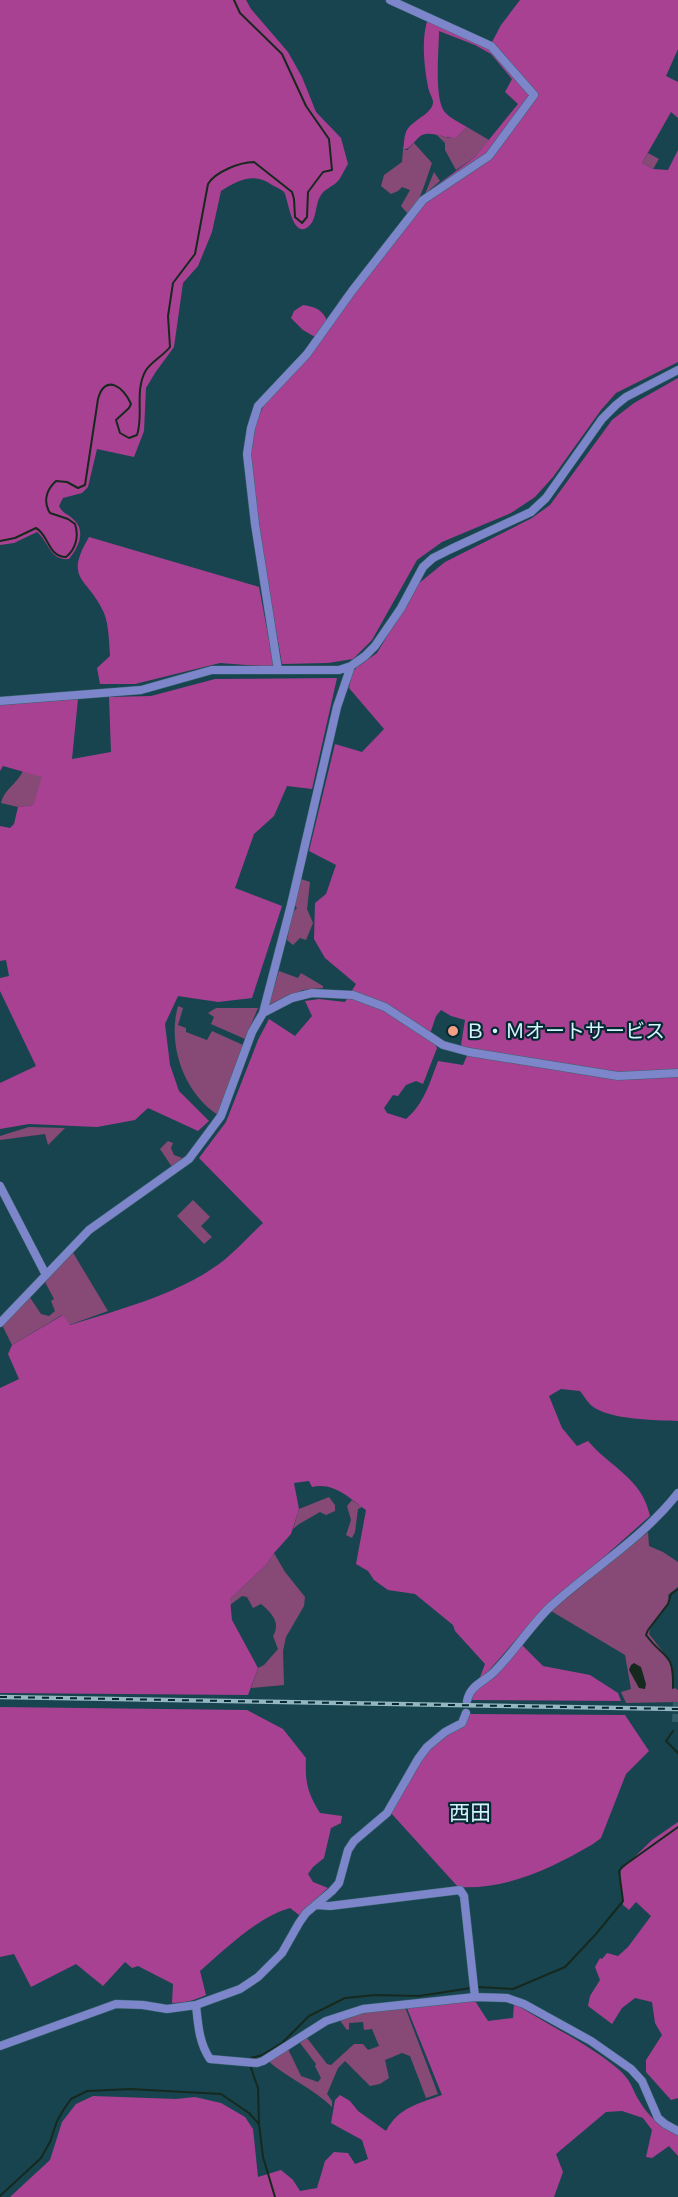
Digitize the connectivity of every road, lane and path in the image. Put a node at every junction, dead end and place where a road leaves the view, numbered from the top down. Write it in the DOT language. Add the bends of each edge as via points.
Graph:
graph roads {
  1 [pos="390,0"];
  2 [pos="678,370"];
  3 [pos="351,666"];
  4 [pos="278,670"];
  5 [pos="0,701"];
  6 [pos="263,1012"];
  7 [pos="678,1073"];
  8 [pos="0,1186"];
  9 [pos="46,1275"];
  10 [pos="0,1323"];
  11 [pos="678,1493"];
  12 [pos="467,1701"];
  13 [pos="466,1713"];
  14 [pos="317,1905"];
  15 [pos="475,1997"];
  16 [pos="196,2005"];
  17 [pos="0,2046"];
  18 [pos="678,2131"];
  1 -- 4 [label="street" via="491,46 534,95 489,156 423,200 307,354 258,406 247,454"];
  2 -- 3 [label="street" via="615,405 546,498 531,512 433,558 423,567 375,646"];
  3 -- 4 [label="street" via="339,670"];
  3 -- 6 [label="street" via="337,707"];
  4 -- 5 [label="street" via="212,670 141,690"];
  6 -- 7 [label="street" via="312,993 353,995 385,1007 442,1045 469,1052 618,1076"];
  6 -- 9 [label="street" via="227,1102 195,1152 89,1230"];
  8 -- 9 [label="street"];
  9 -- 10 [label="street"];
  11 -- 12 [label="street" via="643,1531 550,1607 494,1672 474,1686"];
  13 -- 14 [label="street" via="462,1723 445,1732 418,1759 387,1813 354,1841 339,1882"];
  14 -- 15 [label="street" via="460,1890 465,1896"];
  14 -- 16 [label="street" via="306,1913 282,1953 258,1977 240,1989"];
  15 -- 16 [label="street" via="389,2005 341,2015 326,2020 257,2063 210,2060 199,2032"];
  15 -- 18 [label="street" via="518,2001 609,2053 631,2068 642,2081 658,2118"];
  16 -- 17 [label="street" via="175,2009 116,2004"];
}
